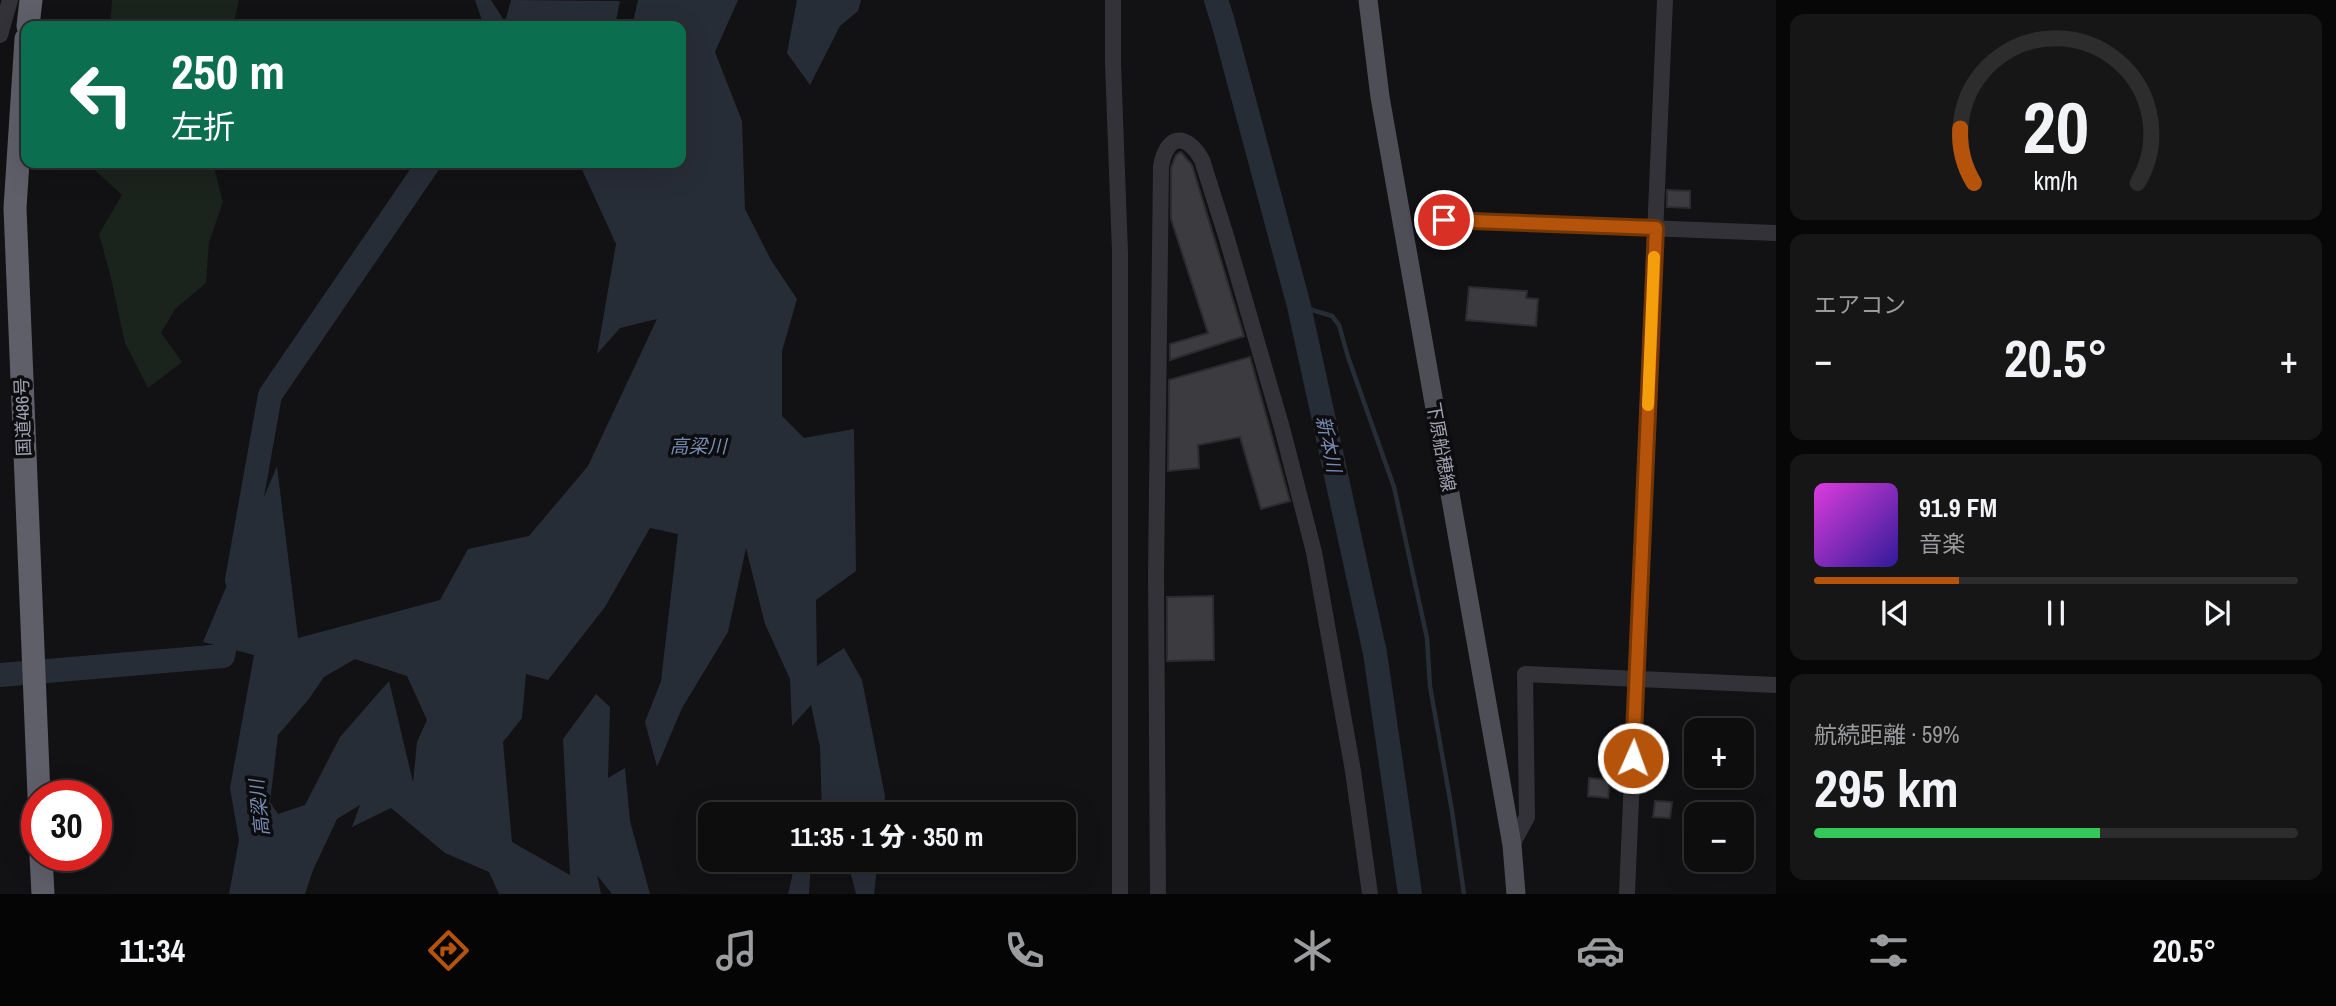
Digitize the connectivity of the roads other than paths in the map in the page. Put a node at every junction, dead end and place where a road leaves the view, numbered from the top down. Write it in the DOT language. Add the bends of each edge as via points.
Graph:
graph roads {
  1 [pos="10,0"];
  2 [pos="31,0"];
  3 [pos="1113,0"];
  4 [pos="1368,0"];
  5 [pos="1665,0"];
  6 [pos="29,21"];
  7 [pos="0,35"];
  8 [pos="21,116"];
  9 [pos="1444,220"];
  10 [pos="1651,228"];
  11 [pos="1776,233"];
  12 [pos="1636,680"];
  13 [pos="1776,685"];
  14 [pos="38,780"];
  15 [pos="1512,845"];
  16 [pos="42,871"];
  17 [pos="43,894"];
  18 [pos="1120,894"];
  19 [pos="1158,894"];
  20 [pos="1370,894"];
  21 [pos="1516,894"];
  22 [pos="1627,894"];
  1 -- 7 [label="street"];
  2 -- 6 [label="highway"];
  3 -- 18 [label="street" via="1120,253"];
  4 -- 15 [label="main road, 下原船穂線" via="1380,97"];
  5 -- 10 [label="street"];
  8 -- 14 [label="highway, 国道486号" via="15,208"];
  9 -- 10 [label="street"];
  10 -- 11 [label="street"];
  10 -- 12 [label="street"];
  12 -- 13 [label="street"];
  12 -- 15 [label="street" via="1525,674 1527,817"];
  12 -- 22 [label="street"];
  15 -- 21 [label="main road, 下原船穂線"];
  16 -- 17 [label="highway"];
  19 -- 20 [label="street" via="1161,167 1163,152 1177,141 1186,142 1202,160 1283,428 1314,552"];
}
